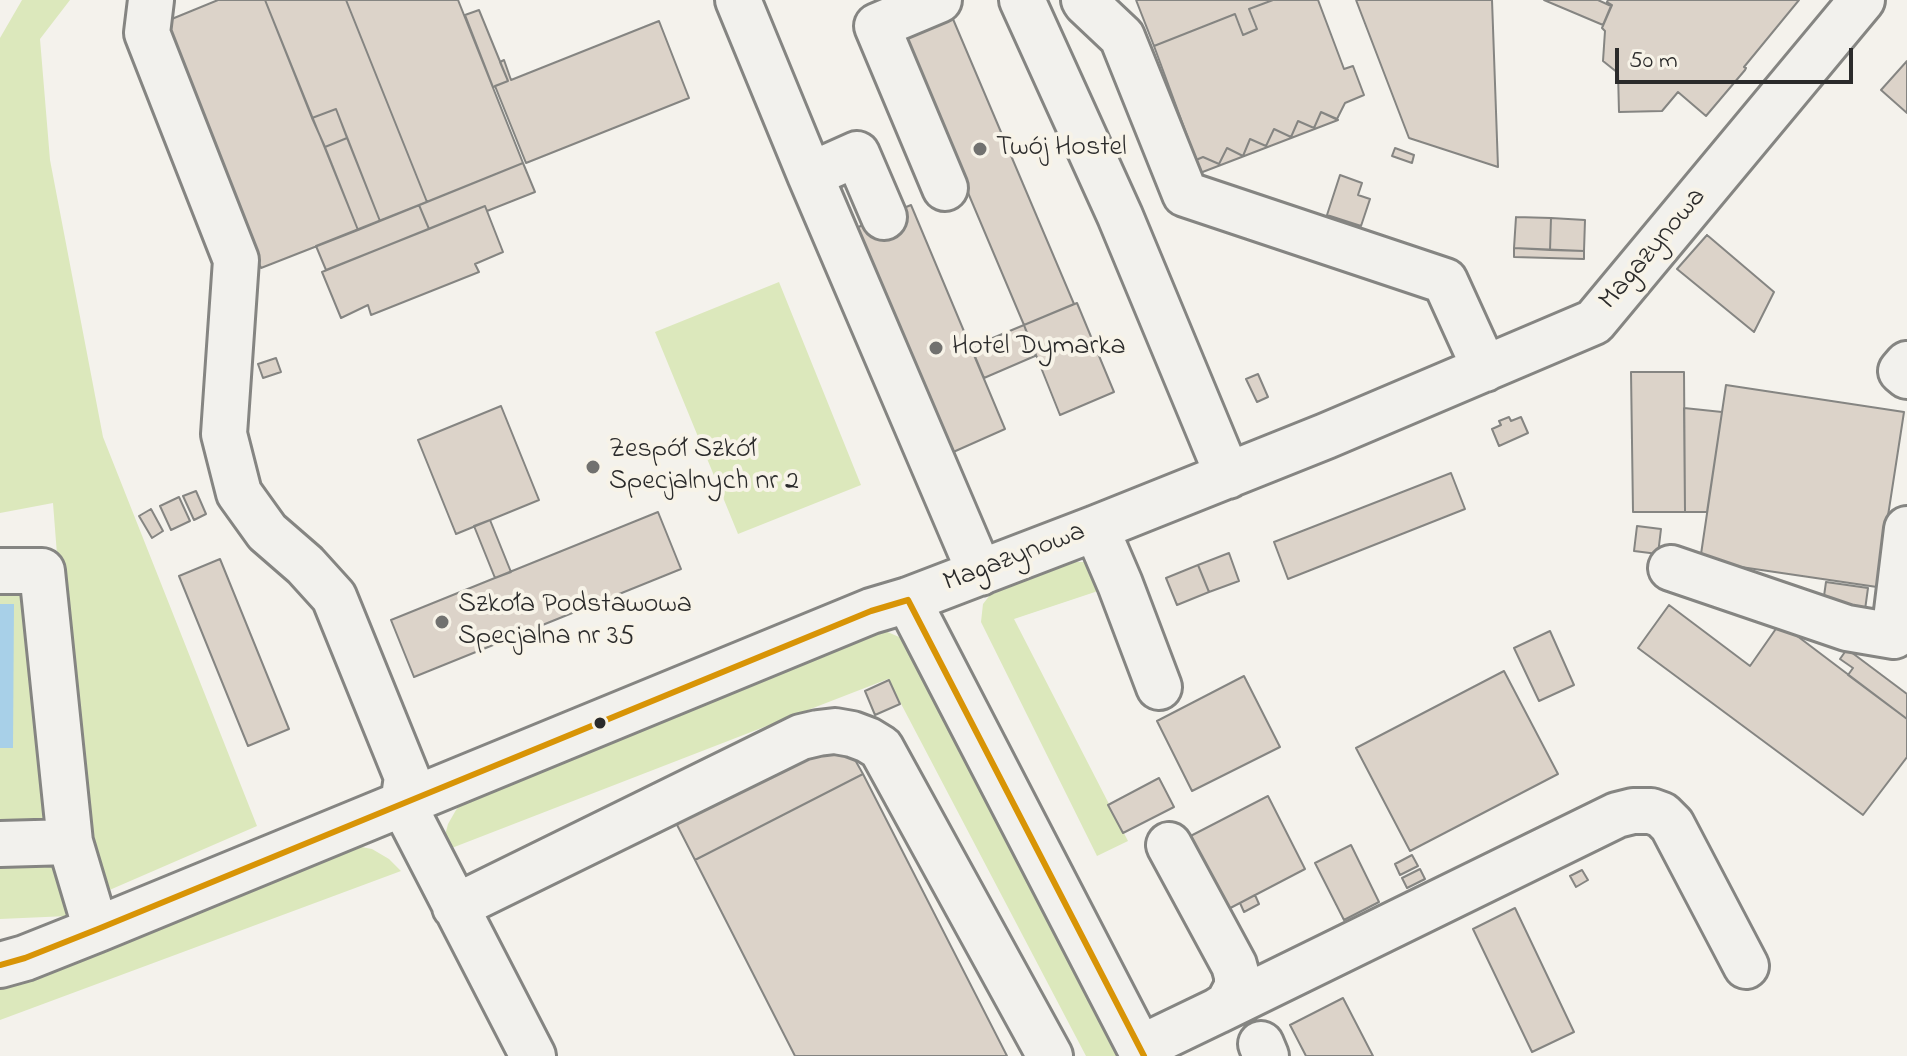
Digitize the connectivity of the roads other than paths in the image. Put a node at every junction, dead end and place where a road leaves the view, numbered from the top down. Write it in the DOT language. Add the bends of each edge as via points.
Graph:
graph roads {
  1 [pos="151,0"];
  2 [pos="738,0"];
  3 [pos="939,0"];
  4 [pos="1022,0"];
  5 [pos="1084,0"];
  6 [pos="1862,0"];
  7 [pos="810,175"];
  8 [pos="945,188"];
  9 [pos="884,217"];
  10 [pos="1907,364"];
  11 [pos="1485,369"];
  12 [pos="1907,376"];
  13 [pos="1228,476"];
  14 [pos="1096,528"];
  15 [pos="1907,529"];
  16 [pos="1671,568"];
  17 [pos="0,571"];
  18 [pos="980,573"];
  19 [pos="908,600"];
  20 [pos="1159,687"];
  21 [pos="403,804"];
  22 [pos="70,842"];
  23 [pos="0,844"];
  24 [pos="1169,845"];
  25 [pos="455,907"];
  26 [pos="98,929"];
  27 [pos="0,965"];
  28 [pos="1746,966"];
  29 [pos="1217,1011"];
  30 [pos="1142,1052"];
  31 [pos="533,1056"];
  32 [pos="1050,1056"];
  1 -- 21 [label="street" via="147,33 236,260 224,434 239,493 267,532 334,597 407,777"];
  2 -- 7 [label="street"];
  3 -- 8 [label="street" via="877,26"];
  4 -- 13 [label="street" via="1120,216"];
  5 -- 11 [label="street" via="1122,37 1185,194 1445,281"];
  6 -- 11 [label="street, Magazynowa" via="1594,322"];
  7 -- 9 [label="street" via="857,154"];
  7 -- 18 [label="street"];
  10 -- 12 [label="street" via="1901,371"];
  11 -- 13 [label="street, Magazynowa"];
  13 -- 14 [label="street, Magazynowa"];
  14 -- 18 [label="street, Magazynowa"];
  14 -- 20 [label="street"];
  15 -- 16 [label="street" via="1894,636 1847,628"];
  17 -- 22 [label="street" via="42,571"];
  18 -- 19 [label="street, Magazynowa"];
  19 -- 21 [label="street, Magazynowa"];
  19 -- 30 [label="street"];
  21 -- 25 [label="street"];
  21 -- 26 [label="street, Magazynowa"];
  22 -- 23 [label="street"];
  22 -- 26 [label="street"];
  24 -- 29 [label="street" via="1234,965 1237,987"];
  25 -- 31 [label="street"];
  25 -- 32 [label="street" via="801,737 852,734 881,748"];
  26 -- 27 [label="street, Magazynowa"];
  28 -- 29 [label="street" via="1672,825 1651,811 1633,811"];
  29 -- 30 [label="street"];
}
